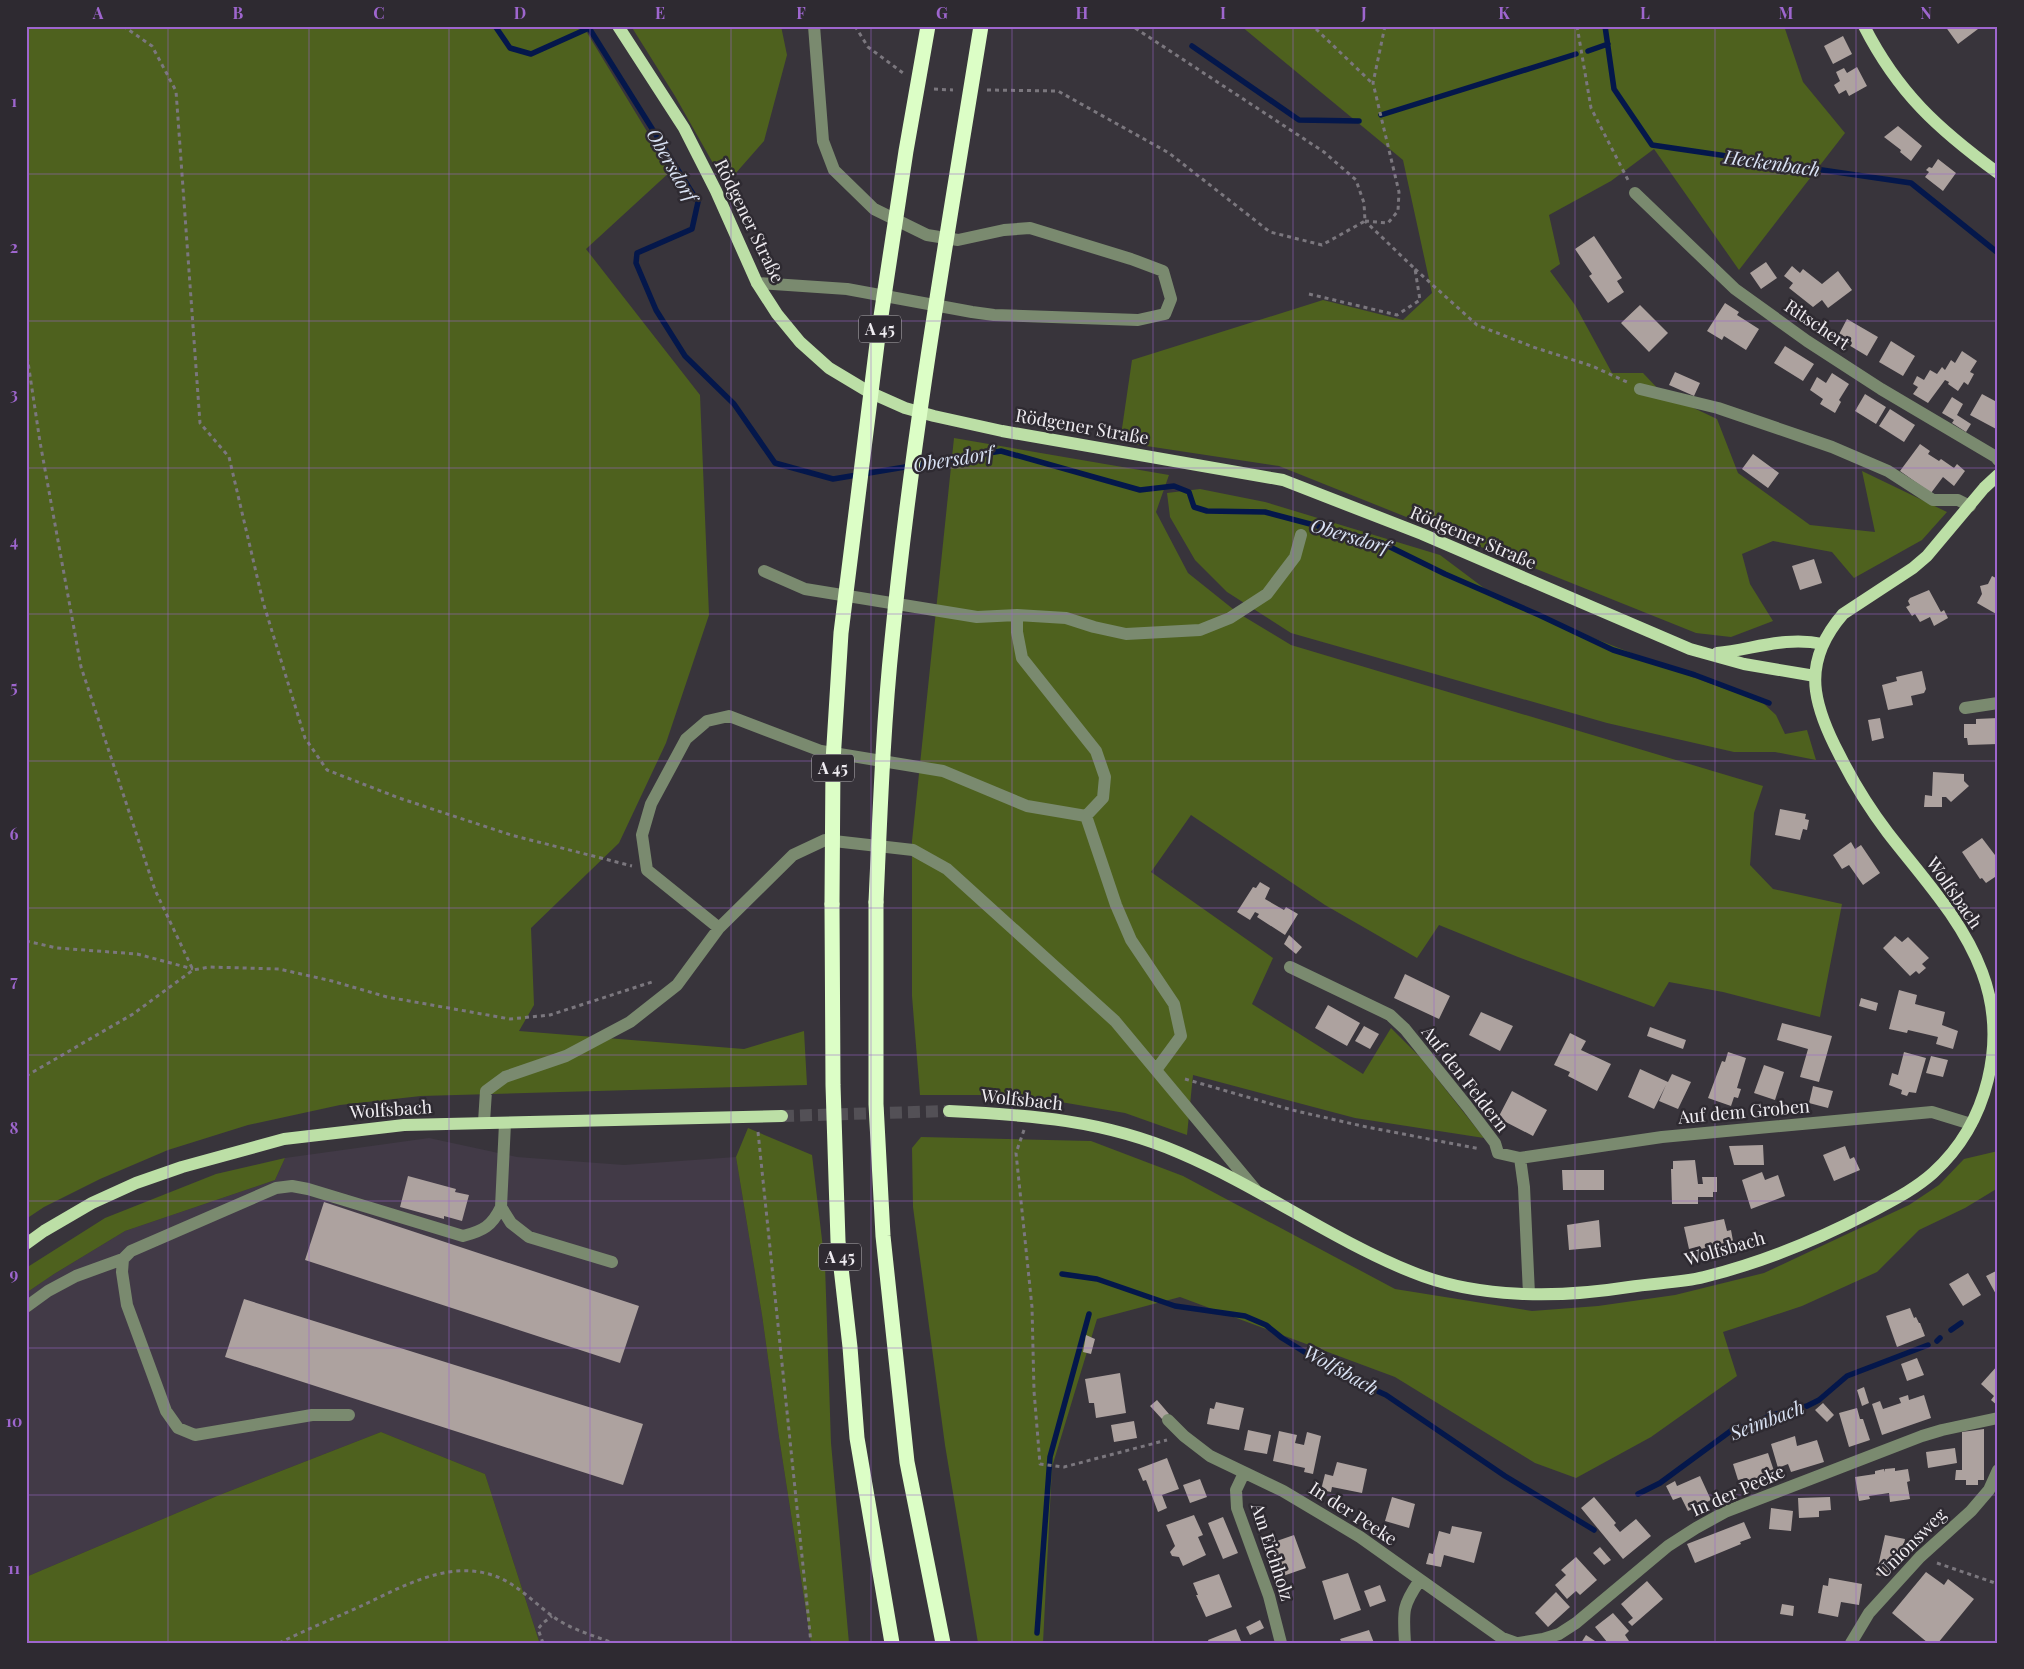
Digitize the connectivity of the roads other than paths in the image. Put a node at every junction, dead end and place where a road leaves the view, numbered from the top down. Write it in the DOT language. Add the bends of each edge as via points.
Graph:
graph roads {
  1 [pos="618,26"];
  2 [pos="814,26"];
  3 [pos="928,26"];
  4 [pos="981,26"];
  5 [pos="1864,26"];
  6 [pos="1998,174"];
  7 [pos="1635,194"];
  8 [pos="757,283"];
  9 [pos="1640,389"];
  10 [pos="1998,460"];
  11 [pos="1998,475"];
  12 [pos="1970,506"];
  13 [pos="1301,535"];
  14 [pos="764,571"];
  15 [pos="1017,615"];
  16 [pos="1823,644"];
  17 [pos="1710,654"];
  18 [pos="1815,676"];
  19 [pos="1998,702"];
  20 [pos="1965,708"];
  21 [pos="1086,816"];
  22 [pos="718,928"];
  23 [pos="1290,967"];
  24 [pos="1156,1070"];
  25 [pos="1994,1074"];
  26 [pos="949,1111"];
  27 [pos="782,1116"];
  28 [pos="484,1122"];
  29 [pos="504,1123"];
  30 [pos="1971,1124"];
  31 [pos="1520,1158"];
  32 [pos="1255,1189"];
  33 [pos="502,1207"];
  34 [pos="26,1244"];
  35 [pos="123,1259"];
  36 [pos="612,1262"];
  37 [pos="1529,1294"];
  38 [pos="26,1307"];
  39 [pos="349,1415"];
  40 [pos="1998,1418"];
  41 [pos="1168,1420"];
  42 [pos="1998,1470"];
  43 [pos="1244,1473"];
  44 [pos="1420,1580"];
  45 [pos="892,1643"];
  46 [pos="942,1643"];
  47 [pos="1281,1643"];
  48 [pos="1404,1643"];
  49 [pos="1517,1643"];
  50 [pos="1851,1643"];
  1 -- 8 [label="main road, Rödgener Straße" via="684,128"];
  2 -- 8 [label="street" via="823,141 834,170 874,209 927,236 958,240 1004,230 1040,230 1163,272 1171,299 1165,314 1138,320 994,315 847,289"];
  3 -- 45 [label="highway, A 45, bridge" via="906,151 857,495 841,633 833,761 832,1085 838,1241 857,1438"];
  4 -- 46 [label="highway, A 45, bridge" via="908,503 886,715 876,902 876,1104 883,1236 907,1462"];
  5 -- 6 [label="main road" via="1878,55 1928,117"];
  7 -- 10 [label="street, Ritschert" via="1735,289 1848,368"];
  8 -- 17 [label="main road, Rödgener Straße" via="800,342 829,368 868,392 905,408 1002,431 1283,480 1422,534 1690,649"];
  9 -- 12 [label="street" via="1718,408 1832,447 1888,471 1933,500 1958,500"];
  11 -- 12 [label="main road, Wolfsbach"];
  12 -- 16 [label="main road, Wolfsbach" via="1913,568 1843,614"];
  13 -- 15 [label="street" via="1295,557 1267,594 1230,618 1200,630 1126,634 1066,618"];
  14 -- 15 [label="street" via="805,589 844,596 977,617"];
  15 -- 21 [label="street" via="1022,658 1096,751 1105,777 1103,798"];
  16 -- 17 [label="main road, Rödgener Straße" via="1787,641"];
  16 -- 18 [label="main road, Wolfsbach"];
  17 -- 18 [label="main road, Rödgener Straße" via="1744,664"];
  18 -- 25 [label="main road, Wolfsbach" via="1819,706 1849,773 1885,829 1948,909 1976,959 1992,1012"];
  19 -- 20 [label="street"];
  21 -- 22 [label="street" via="1027,806 944,771 821,751 729,716 707,720 686,739 655,796 642,835 647,870"];
  21 -- 24 [label="street" via="1131,940 1174,1004 1181,1036"];
  22 -- 24 [label="street" via="793,855 825,840 912,850 947,869 1115,1021"];
  22 -- 28 [label="street" via="677,986 630,1022 566,1056 506,1077 486,1091"];
  23 -- 31 [label="street, Auf den Feldern" via="1390,1015 1467,1106 1495,1143 1498,1153"];
  24 -- 32 [label="street"];
  25 -- 30 [label="main road, Wolfsbach"];
  26 -- 32 [label="main road, Wolfsbach" via="1029,1115 1115,1130 1179,1152"];
  27 -- 29 [label="main road, Wolfsbach"];
  28 -- 29 [label="main road, Wolfsbach"];
  28 -- 34 [label="main road, Wolfsbach" via="404,1125 284,1138 182,1167 128,1187 92,1203"];
  29 -- 33 [label="street"];
  30 -- 31 [label="street, Auf dem Groben" via="1932,1112 1662,1137"];
  30 -- 37 [label="main road, Wolfsbach" via="1946,1160 1921,1183 1854,1221 1765,1258 1701,1278 1597,1292"];
  31 -- 37 [label="street"];
  32 -- 37 [label="main road, Wolfsbach" via="1320,1227 1412,1272 1475,1289"];
  33 -- 35 [label="street" via="487,1227 462,1236 308,1189 276,1188 131,1251"];
  33 -- 36 [label="street" via="511,1223 529,1236"];
  35 -- 38 [label="street" via="76,1276"];
  35 -- 39 [label="street" via="127,1305 166,1410 178,1428 196,1435 312,1415"];
  40 -- 49 [label="street, In der Peeke" via="1922,1436 1725,1512 1668,1546 1576,1623 1558,1634"];
  41 -- 43 [label="street, In der Peeke" via="1210,1456"];
  42 -- 50 [label="street, Unionsweg" via="1990,1490 1920,1557 1869,1613"];
  43 -- 44 [label="street, In der Peeke" via="1329,1518"];
  43 -- 47 [label="street, Am Eichholz" via="1236,1490 1237,1508 1269,1596"];
  44 -- 48 [label="street" via="1406,1599"];
  44 -- 49 [label="street, In der Peeke" via="1502,1638"];
}
